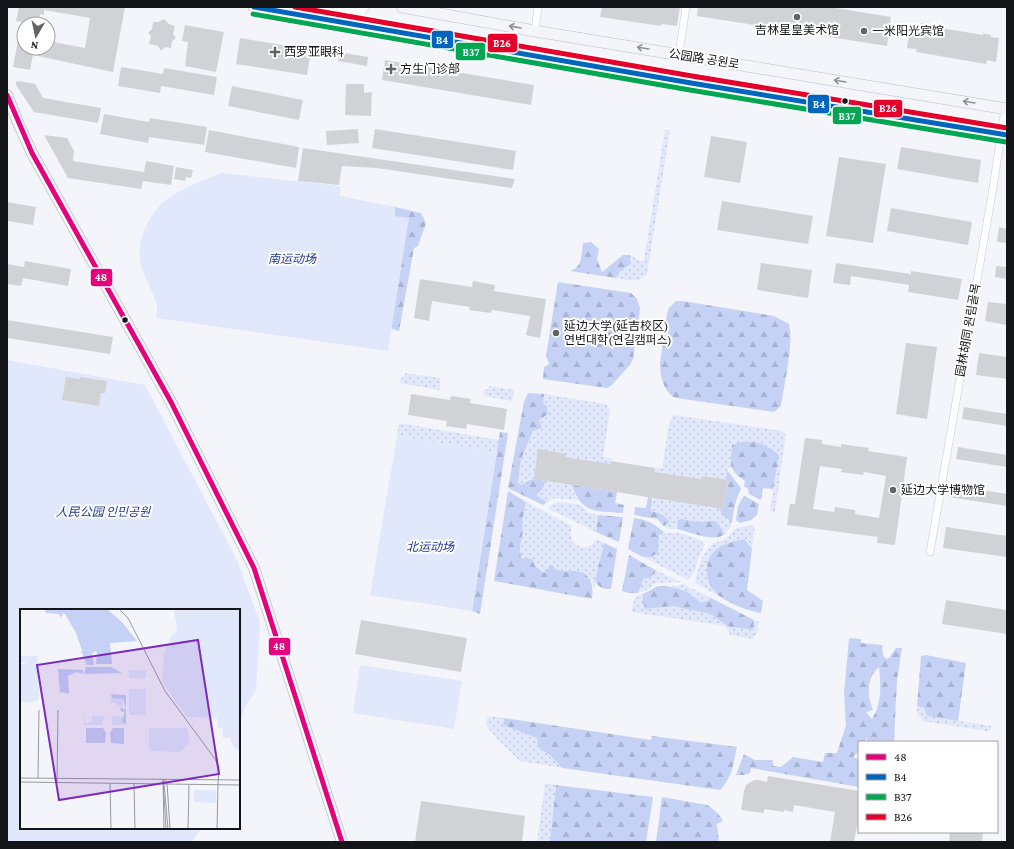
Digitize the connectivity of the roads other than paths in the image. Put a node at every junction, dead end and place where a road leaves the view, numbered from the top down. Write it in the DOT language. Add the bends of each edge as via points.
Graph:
graph roads {
  1 [pos="254,7"];
  2 [pos="338,7"];
  3 [pos="346,7"];
  4 [pos="356,7"];
  5 [pos="364,7"];
  6 [pos="402,7"];
  7 [pos="538,7"];
  8 [pos="686,7"];
  9 [pos="350,23"];
  10 [pos="535,31"];
  11 [pos="679,54"];
  12 [pos="7,95"];
  13 [pos="1006,109"];
  14 [pos="1004,135"];
  15 [pos="930,552"];
  16 [pos="342,842"];
  1 -- 9 [label="main road"];
  2 -- 9 [label="street"];
  3 -- 9 [label="main road"];
  4 -- 9 [label="main road"];
  5 -- 9 [label="street"];
  10 -- 6 [label="main road, 公园路 공원로, one-way"];
  7 -- 10 [label="street"];
  8 -- 11 [label="street"];
  9 -- 14 [label="main road"];
  11 -- 10 [label="main road, 公园路 공원로, one-way"];
  13 -- 11 [label="main road, 公园路 공원로, one-way"];
  12 -- 16 [label="main road" via="32,153 171,402 254,568"];
  13 -- 14 [label="street, 园林胡同 원림골목"];
  14 -- 15 [label="street, 园林胡同 원림골목"];
}
